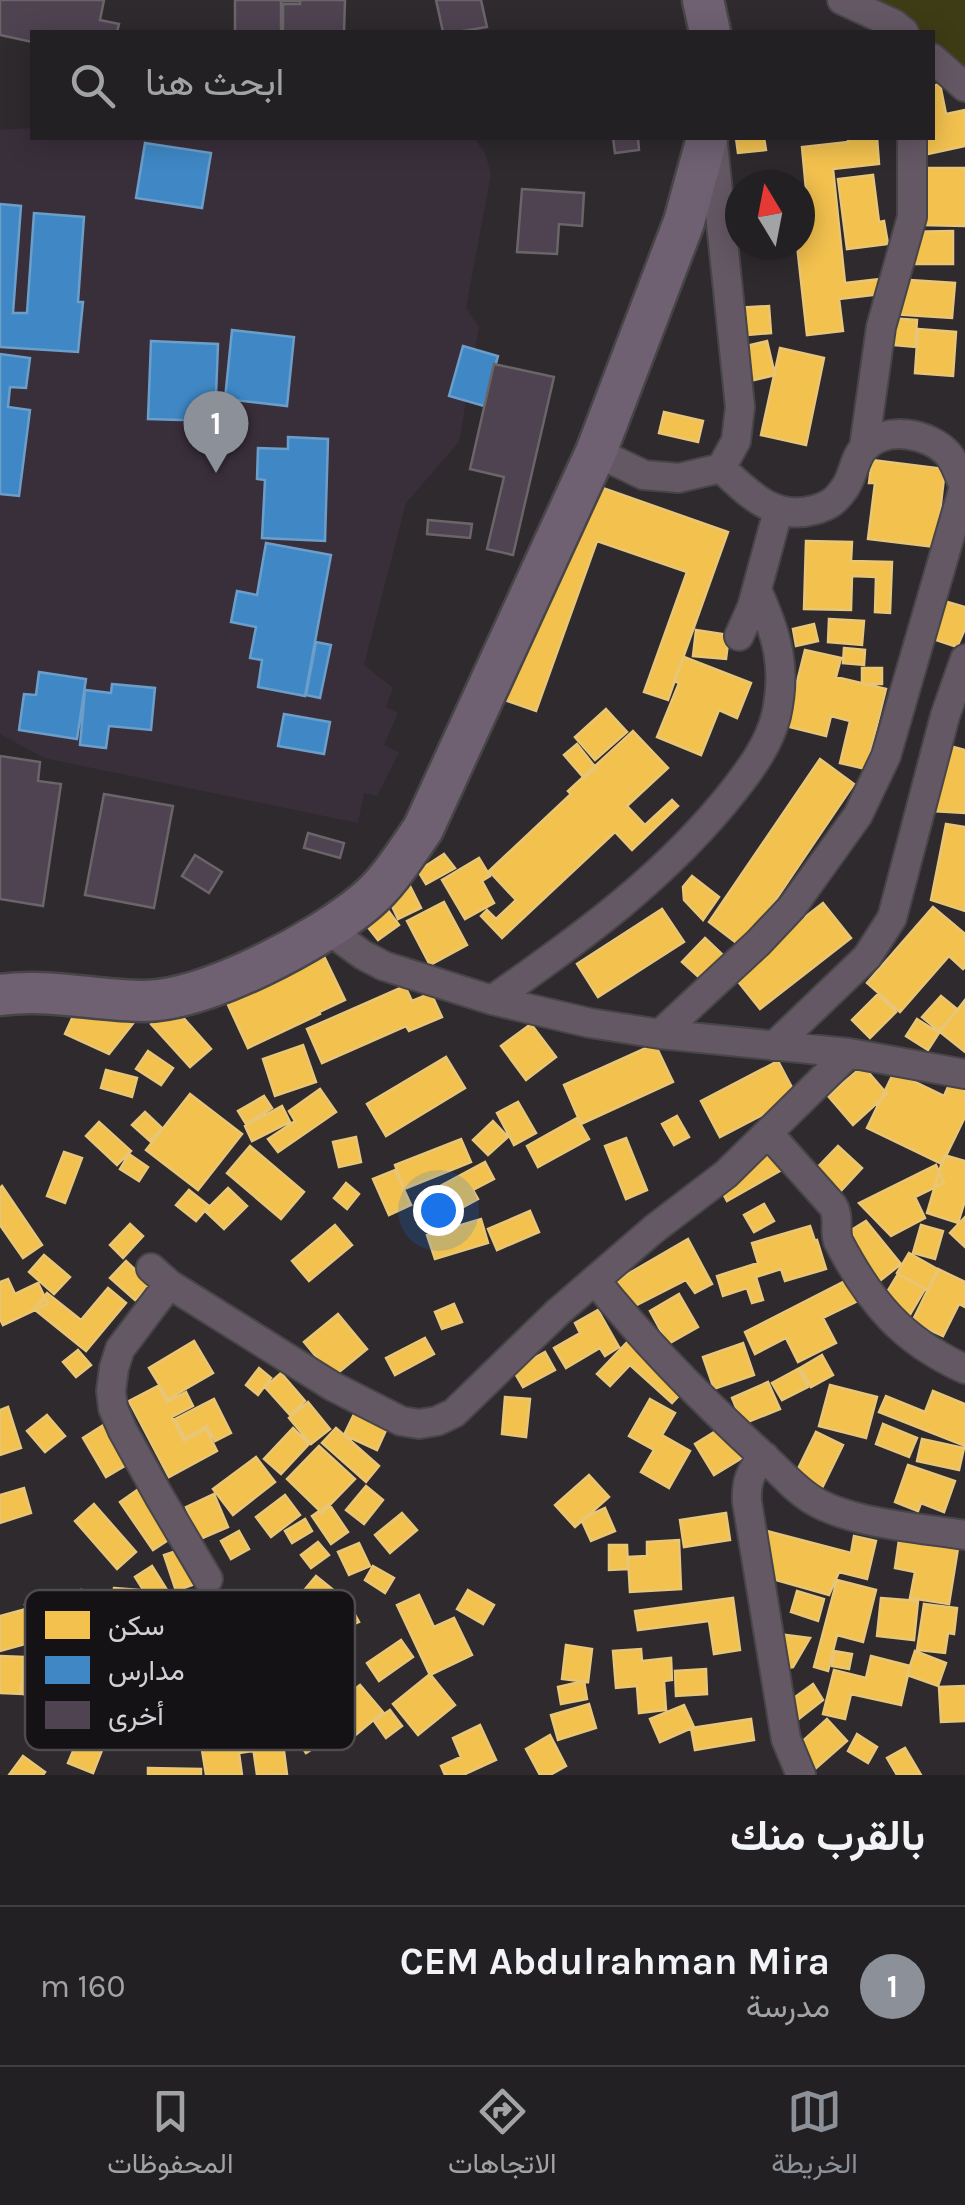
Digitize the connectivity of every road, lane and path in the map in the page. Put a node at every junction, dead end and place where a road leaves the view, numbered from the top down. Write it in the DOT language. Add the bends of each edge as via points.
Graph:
graph roads {
  1 [pos="703,0"];
  2 [pos="718,0"];
  3 [pos="842,0"];
  4 [pos="710,30"];
  5 [pos="902,30"];
  6 [pos="935,61"];
  7 [pos="965,87"];
  8 [pos="708,140"];
  9 [pos="709,140"];
  10 [pos="912,140"];
  11 [pos="864,448"];
  12 [pos="596,452"];
  13 [pos="721,468"];
  14 [pos="964,488"];
  15 [pos="778,512"];
  16 [pos="757,590"];
  17 [pos="739,636"];
  18 [pos="965,659"];
  19 [pos="327,929"];
  20 [pos="0,994"];
  21 [pos="492,1000"];
  22 [pos="660,1034"];
  23 [pos="774,1046"];
  24 [pos="848,1053"];
  25 [pos="965,1074"];
  26 [pos="768,1133"];
  27 [pos="595,1280"];
  28 [pos="965,1369"];
  29 [pos="765,1457"];
  30 [pos="965,1535"];
  31 [pos="208,1579"];
  32 [pos="801,1775"];
  1 -- 2 [label="street"];
  1 -- 4 [label="main road"];
  3 -- 5 [label="street"];
  6 -- 7 [label="street"];
  8 -- 12 [label="main road"];
  9 -- 13 [label="street" via="740,407 736,441"];
  10 -- 11 [label="street" via="912,217 881,327"];
  11 -- 14 [label="street" via="883,437 919,436 950,456"];
  11 -- 15 [label="street" via="832,505"];
  12 -- 13 [label="street" via="644,475 679,478"];
  12 -- 19 [label="main road" via="423,829 368,900"];
  13 -- 15 [label="street"];
  14 -- 22 [label="street" via="886,756 858,815 792,906"];
  15 -- 16 [label="street"];
  16 -- 17 [label="street"];
  16 -- 21 [label="street" via="775,630 781,674 776,718 758,759 713,817 641,888"];
  18 -- 23 [label="street" via="892,918 867,956"];
  19 -- 20 [label="main road" via="198,992 148,1001"];
  19 -- 21 [label="street" via="384,966"];
  21 -- 22 [label="street"];
  22 -- 23 [label="street"];
  23 -- 24 [label="street"];
  24 -- 25 [label="street"];
  24 -- 26 [label="street"];
  26 -- 27 [label="street"];
  26 -- 28 [label="street" via="833,1206 838,1241 882,1310 918,1344"];
  27 -- 29 [label="street" via="630,1325"];
  27 -- 31 [label="street" via="454,1413 419,1424 332,1386 160,1276 120,1349 113,1408"];
  29 -- 30 [label="street" via="802,1492 837,1511"];
  29 -- 32 [label="street" via="747,1482 747,1502 786,1739"];
}
